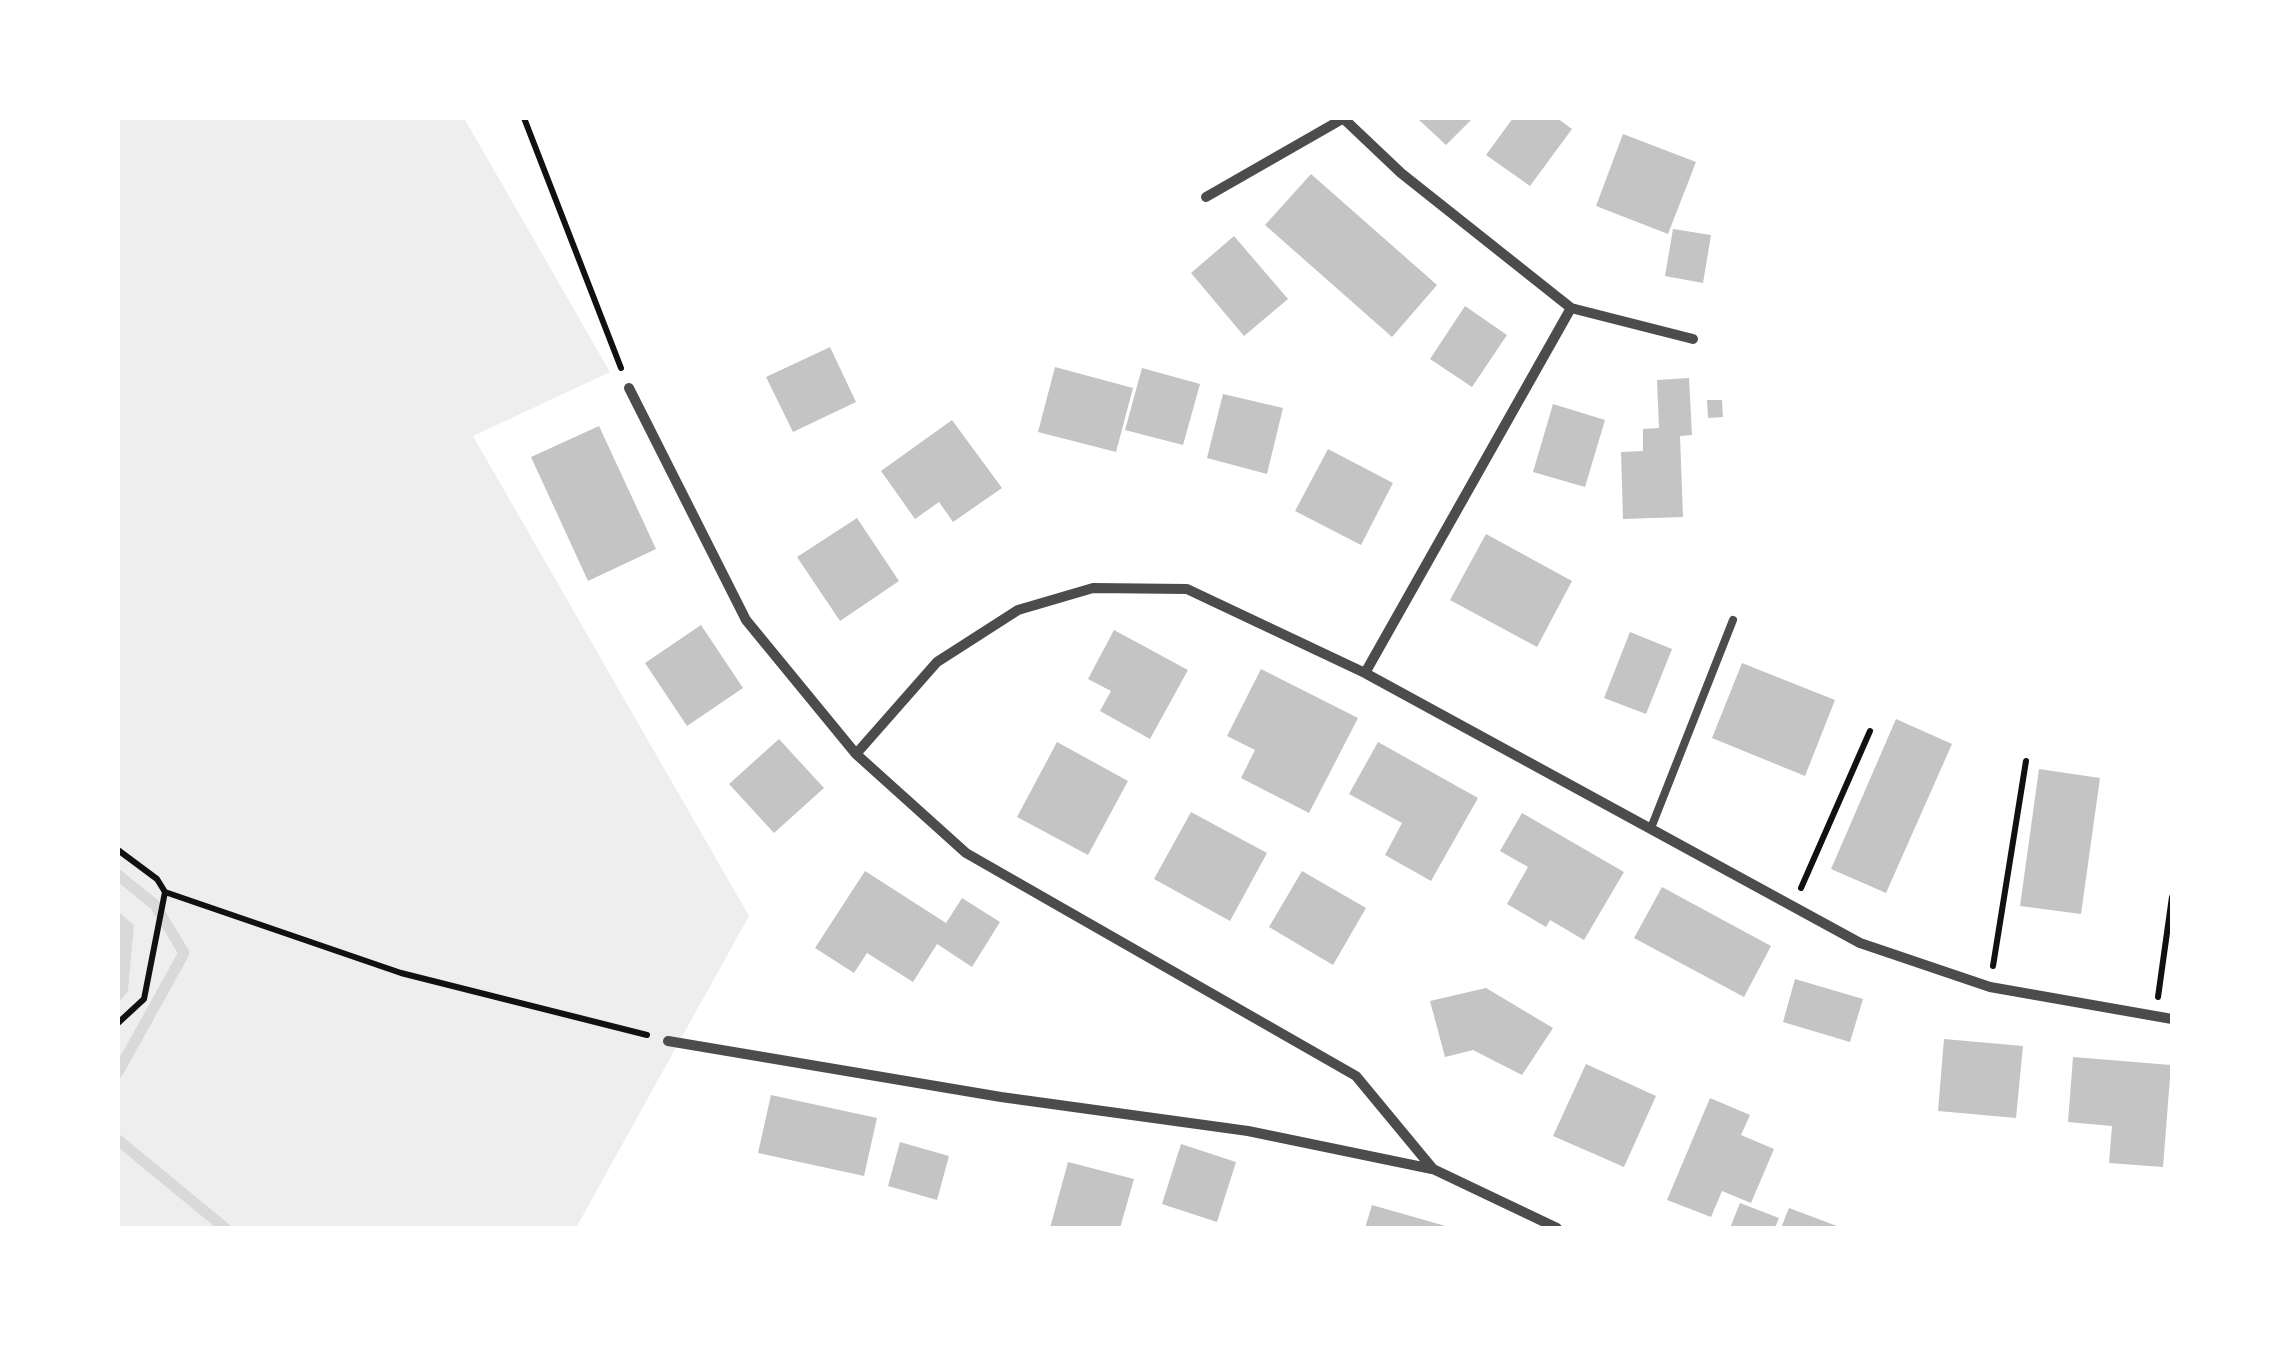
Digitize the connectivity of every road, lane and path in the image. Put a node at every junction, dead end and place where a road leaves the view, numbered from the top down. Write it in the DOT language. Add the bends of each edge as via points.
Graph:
graph roads {
  1 [pos="524,118"];
  2 [pos="1344,118"];
  3 [pos="1206,197"];
  4 [pos="1571,308"];
  5 [pos="1693,339"];
  6 [pos="629,388"];
  7 [pos="1733,620"];
  8 [pos="1365,673"];
  9 [pos="1870,731"];
  10 [pos="856,754"];
  11 [pos="2026,761"];
  12 [pos="1651,828"];
  13 [pos="118,850"];
  14 [pos="165,892"];
  15 [pos="2172,897"];
  16 [pos="1792,908"];
  17 [pos="1990,988"];
  18 [pos="2154,1018"];
  19 [pos="2172,1019"];
  20 [pos="118,1023"];
  21 [pos="668,1040"];
  22 [pos="1433,1169"];
  23 [pos="1557,1228"];
  1 -- 6 [label="path"];
  2 -- 3 [label="street"];
  2 -- 4 [label="street" via="1401,173"];
  4 -- 5 [label="street"];
  4 -- 8 [label="street"];
  6 -- 10 [label="street" via="746,620"];
  7 -- 12 [label="lane"];
  8 -- 10 [label="street" via="1187,588 1092,588 1018,610 938,662"];
  8 -- 12 [label="street"];
  9 -- 16 [label="path"];
  10 -- 22 [label="street" via="966,852 1356,1076"];
  11 -- 17 [label="path"];
  12 -- 16 [label="street"];
  13 -- 14 [label="path"];
  14 -- 20 [label="path" via="144,999"];
  14 -- 21 [label="path" via="401,974"];
  15 -- 18 [label="path"];
  16 -- 17 [label="street" via="1860,943"];
  17 -- 18 [label="street"];
  18 -- 19 [label="street"];
  21 -- 22 [label="street" via="1248,1131"];
  22 -- 23 [label="street"];
}
